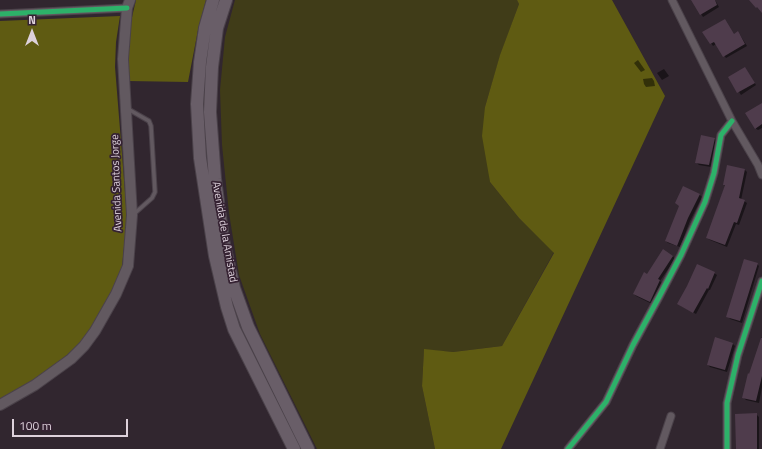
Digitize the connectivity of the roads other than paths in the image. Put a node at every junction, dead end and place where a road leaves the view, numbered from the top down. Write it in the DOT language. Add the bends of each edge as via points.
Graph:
graph roads {
  1 [pos="213,0"];
  2 [pos="226,0"];
  3 [pos="672,0"];
  4 [pos="129,4"];
  5 [pos="0,14"];
  6 [pos="126,107"];
  7 [pos="732,122"];
  8 [pos="762,175"];
  9 [pos="132,215"];
  10 [pos="762,281"];
  11 [pos="0,405"];
  12 [pos="671,416"];
  13 [pos="294,449"];
  14 [pos="308,449"];
  15 [pos="568,449"];
  16 [pos="660,449"];
  17 [pos="726,449"];
  1 -- 13 [label="main road, Avenida de la Amistad" via="205,28 197,104 200,158 214,256 234,329"];
  2 -- 14 [label="main road, Avenida de la Amistad" via="217,28 210,112 223,240 234,288 248,328"];
  3 -- 7 [label="street"];
  4 -- 5 [label="street"];
  4 -- 6 [label="main road, Avenida Santos Jorge" via="123,59"];
  6 -- 9 [label="main road, Avenida Santos Jorge"];
  6 -- 9 [label="lane" via="149,121 151,126 155,192 152,198"];
  7 -- 8 [label="street"];
  7 -- 15 [label="street" via="721,135 714,173 705,202 681,255 606,402"];
  9 -- 11 [label="main road, Avenida Santos Jorge" via="128,266 116,294 91,336 66,363"];
  10 -- 17 [label="street" via="738,355 727,403"];
  12 -- 16 [label="street"];
}
